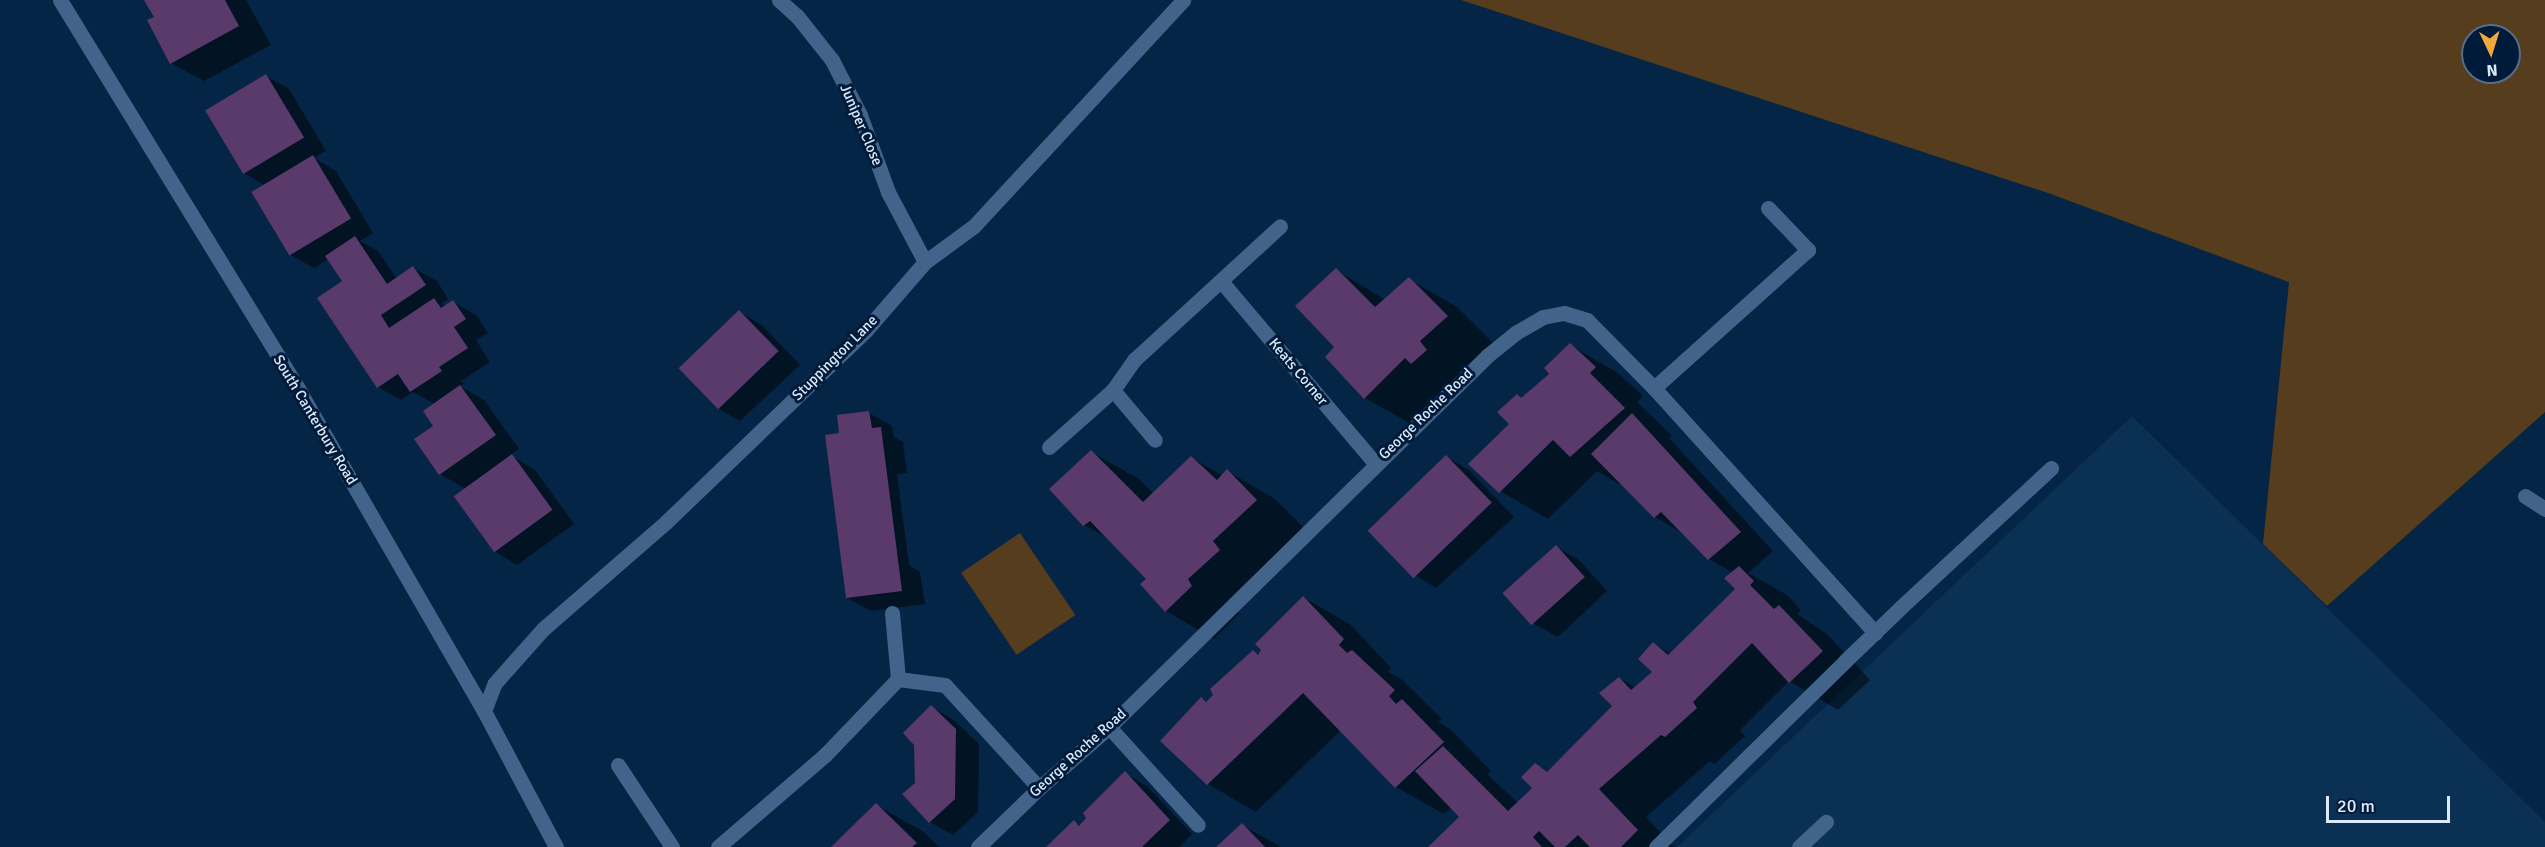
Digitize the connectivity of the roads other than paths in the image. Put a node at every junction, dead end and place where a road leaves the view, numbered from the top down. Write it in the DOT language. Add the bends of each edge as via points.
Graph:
graph roads {
  1 [pos="60,0"];
  2 [pos="779,0"];
  3 [pos="1183,0"];
  4 [pos="1768,208"];
  5 [pos="1280,226"];
  6 [pos="926,262"];
  7 [pos="1221,281"];
  8 [pos="1654,388"];
  9 [pos="1113,390"];
  10 [pos="1155,440"];
  11 [pos="1049,447"];
  12 [pos="1376,462"];
  13 [pos="2050,468"];
  14 [pos="2525,496"];
  15 [pos="2545,510"];
  16 [pos="892,613"];
  17 [pos="1875,633"];
  18 [pos="898,679"];
  19 [pos="484,711"];
  20 [pos="1109,727"];
  21 [pos="618,765"];
  22 [pos="1039,788"];
  23 [pos="1826,822"];
  24 [pos="1198,825"];
  25 [pos="556,847"];
  26 [pos="672,847"];
  27 [pos="718,847"];
  28 [pos="978,847"];
  29 [pos="1656,847"];
  30 [pos="1799,847"];
  1 -- 19 [label="street, South Canterbury Road" via="301,394"];
  2 -- 6 [label="street, Juniper Close" via="832,60 860,115 888,192"];
  3 -- 6 [label="street, Stuppington Lane" via="974,226"];
  4 -- 8 [label="street" via="1808,250"];
  5 -- 7 [label="street"];
  6 -- 19 [label="street, Stuppington Lane" via="866,330 666,522 543,629 495,682"];
  7 -- 9 [label="street" via="1134,360"];
  7 -- 12 [label="street, Keats Corner"];
  8 -- 12 [label="street, George Roche Road" via="1587,320 1564,313 1543,317 1516,332 1487,356"];
  8 -- 17 [label="street, George Roche Road"];
  9 -- 10 [label="street"];
  9 -- 11 [label="street"];
  12 -- 20 [label="street, George Roche Road"];
  13 -- 17 [label="street"];
  14 -- 15 [label="street"];
  16 -- 18 [label="street"];
  17 -- 29 [label="street"];
  18 -- 22 [label="street" via="945,685"];
  18 -- 27 [label="street" via="825,755"];
  19 -- 25 [label="street, South Canterbury Road"];
  20 -- 22 [label="street, George Roche Road"];
  20 -- 24 [label="street"];
  21 -- 26 [label="street"];
  22 -- 28 [label="street, George Roche Road"];
  23 -- 30 [label="street"];
}
